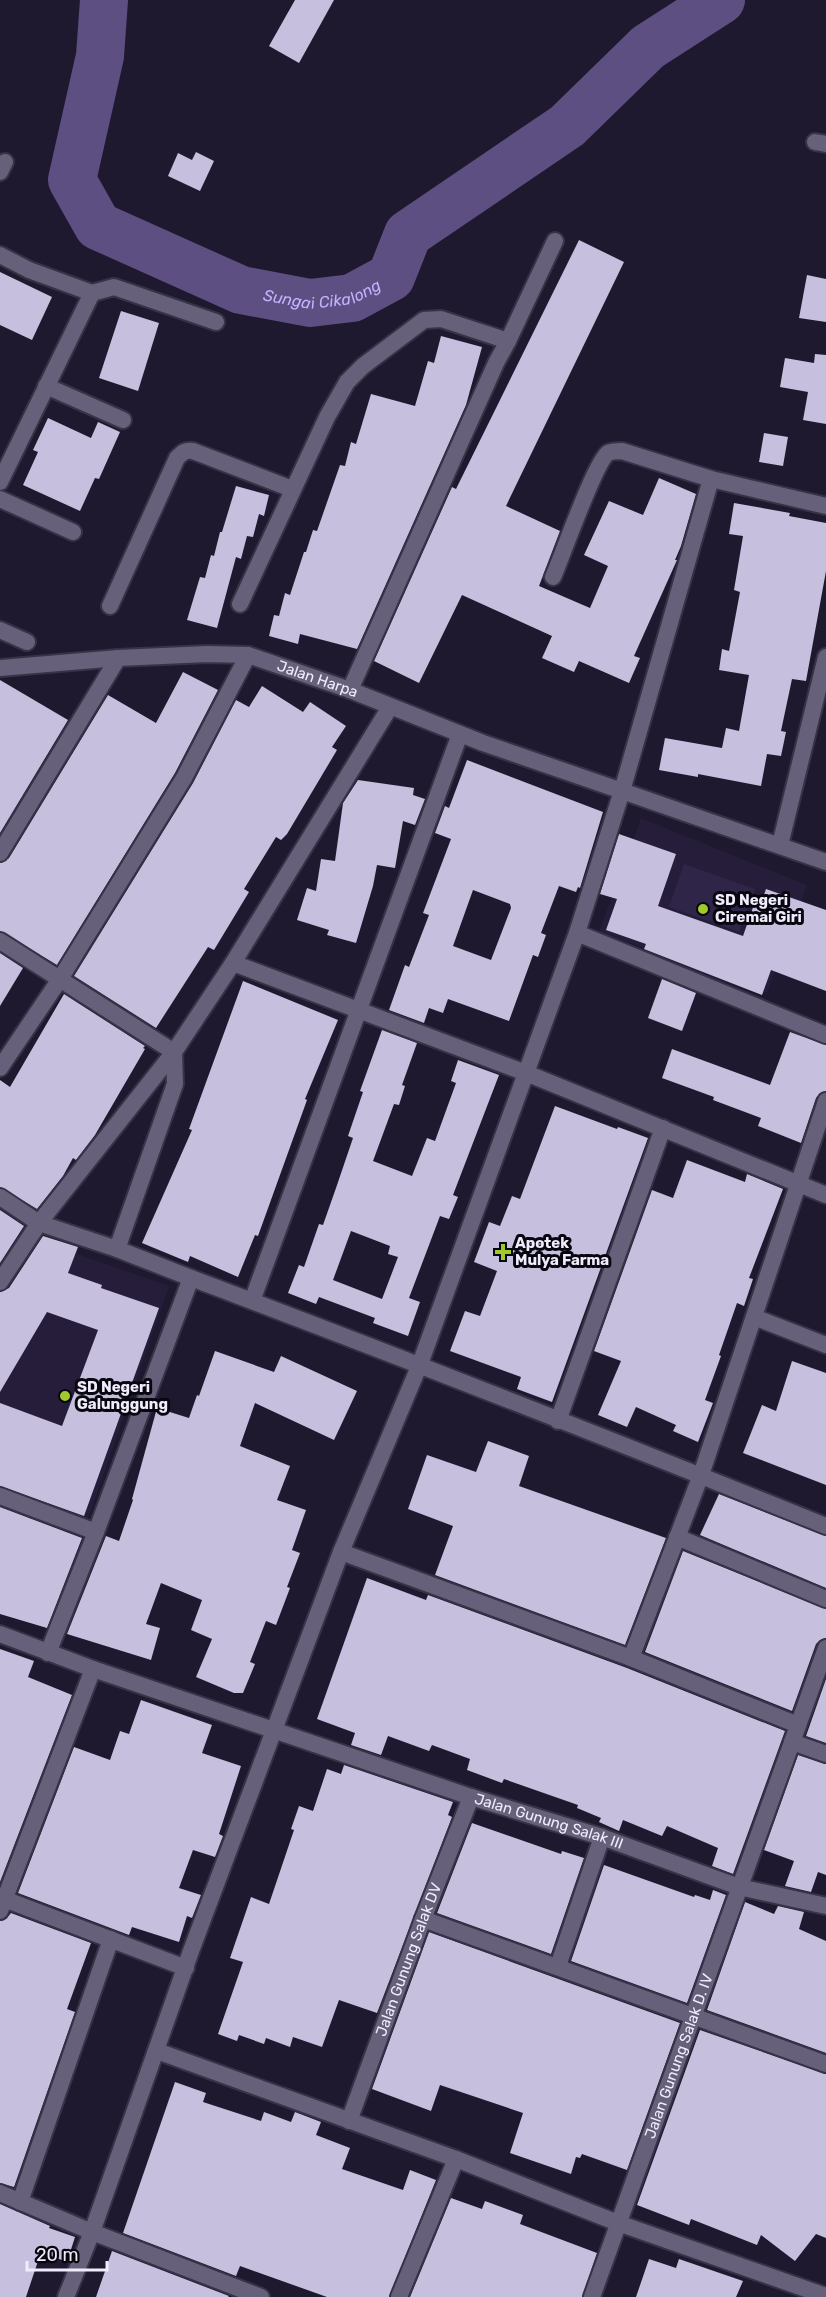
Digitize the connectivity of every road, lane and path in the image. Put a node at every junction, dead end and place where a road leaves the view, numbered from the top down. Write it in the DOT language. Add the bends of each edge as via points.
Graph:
graph roads {
  1 [pos="555,241"];
  2 [pos="0,255"];
  3 [pos="92,293"];
  4 [pos="216,322"];
  5 [pos="508,340"];
  6 [pos="46,386"];
  7 [pos="123,420"];
  8 [pos="711,479"];
  9 [pos="0,482"];
  10 [pos="292,489"];
  11 [pos="0,499"];
  12 [pos="826,506"];
  13 [pos="73,532"];
  14 [pos="553,578"];
  15 [pos="240,604"];
  16 [pos="110,606"];
  17 [pos="0,630"];
  18 [pos="27,642"];
  19 [pos="248,655"];
  20 [pos="826,657"];
  21 [pos="117,658"];
  22 [pos="0,668"];
  23 [pos="350,690"];
  24 [pos="390,706"];
  25 [pos="460,734"];
  26 [pos="622,791"];
  27 [pos="780,845"];
  28 [pos="0,854"];
  29 [pos="826,862"];
  30 [pos="577,933"];
  31 [pos="0,941"];
  32 [pos="233,963"];
  33 [pos="60,979"];
  34 [pos="358,1011"];
  35 [pos="826,1035"];
  36 [pos="174,1052"];
  37 [pos="1,1065"];
  38 [pos="526,1073"];
  39 [pos="826,1101"];
  40 [pos="663,1128"];
  41 [pos="800,1184"];
  42 [pos="826,1195"];
  43 [pos="0,1197"];
  44 [pos="39,1223"];
  45 [pos="117,1249"];
  46 [pos="191,1278"];
  47 [pos="0,1282"];
  48 [pos="252,1301"];
  49 [pos="754,1317"];
  50 [pos="826,1345"];
  51 [pos="420,1364"];
  52 [pos="558,1421"];
  53 [pos="701,1475"];
  54 [pos="0,1496"];
  55 [pos="826,1526"];
  56 [pos="96,1532"];
  57 [pos="677,1537"];
  58 [pos="341,1552"];
  59 [pos="826,1599"];
  60 [pos="0,1634"];
  61 [pos="48,1653"];
  62 [pos="825,1654"];
  63 [pos="631,1658"];
  64 [pos="93,1669"];
  65 [pos="798,1725"];
  66 [pos="275,1730"];
  67 [pos="792,1742"];
  68 [pos="826,1754"];
  69 [pos="471,1797"];
  70 [pos="602,1837"];
  71 [pos="738,1887"];
  72 [pos="2,1905"];
  73 [pos="826,1906"];
  74 [pos="423,1918"];
  75 [pos="111,1940"];
  76 [pos="558,1966"];
  77 [pos="186,1968"];
  78 [pos="693,2017"];
  79 [pos="157,2051"];
  80 [pos="826,2064"];
  81 [pos="349,2121"];
  82 [pos="456,2158"];
  83 [pos="0,2193"];
  84 [pos="20,2202"];
  85 [pos="618,2223"];
  86 [pos="92,2232"];
  87 [pos="253,2296"];
  88 [pos="826,2296"];
  89 [pos="66,2297"];
  90 [pos="399,2297"];
  91 [pos="592,2297"];
  1 -- 5 [label="street"];
  2 -- 3 [label="street"];
  3 -- 4 [label="street" via="114,287"];
  3 -- 6 [label="street"];
  5 -- 10 [label="street" via="441,319 424,320 347,382"];
  5 -- 23 [label="street"];
  6 -- 7 [label="street"];
  6 -- 9 [label="street"];
  8 -- 12 [label="street"];
  8 -- 14 [label="street" via="622,451 610,452 602,459"];
  8 -- 26 [label="street"];
  10 -- 15 [label="street"];
  10 -- 16 [label="street" via="193,451 183,452"];
  11 -- 13 [label="street"];
  17 -- 18 [label="street"];
  19 -- 21 [label="street, Jalan Harpa"];
  19 -- 23 [label="street, Jalan Harpa"];
  19 -- 33 [label="street" via="184,778"];
  20 -- 27 [label="street"];
  21 -- 22 [label="street, Jalan Harpa"];
  21 -- 28 [label="street"];
  23 -- 24 [label="street, Jalan Harpa"];
  24 -- 25 [label="street, Jalan Harpa"];
  24 -- 32 [label="street"];
  25 -- 26 [label="street, Jalan Harpa"];
  25 -- 34 [label="street"];
  26 -- 27 [label="street, Jalan Harpa"];
  26 -- 30 [label="street"];
  27 -- 29 [label="street, Jalan Harpa"];
  30 -- 35 [label="street"];
  30 -- 38 [label="street"];
  31 -- 33 [label="street"];
  32 -- 34 [label="street"];
  32 -- 36 [label="street"];
  33 -- 36 [label="street"];
  33 -- 37 [label="street"];
  34 -- 38 [label="street"];
  34 -- 48 [label="street"];
  36 -- 44 [label="street"];
  36 -- 45 [label="street" via="175,1084"];
  38 -- 40 [label="street"];
  38 -- 51 [label="street"];
  39 -- 41 [label="street"];
  40 -- 41 [label="street"];
  40 -- 52 [label="street"];
  41 -- 42 [label="street"];
  41 -- 49 [label="street"];
  43 -- 44 [label="street"];
  44 -- 45 [label="street"];
  44 -- 47 [label="street"];
  45 -- 46 [label="street"];
  46 -- 48 [label="street"];
  46 -- 56 [label="street"];
  48 -- 51 [label="street"];
  49 -- 50 [label="street"];
  49 -- 53 [label="street"];
  51 -- 52 [label="street"];
  51 -- 58 [label="street"];
  52 -- 53 [label="street"];
  53 -- 55 [label="street"];
  53 -- 57 [label="street"];
  54 -- 56 [label="street"];
  56 -- 61 [label="street"];
  57 -- 59 [label="street"];
  57 -- 63 [label="street"];
  58 -- 63 [label="street"];
  58 -- 66 [label="street"];
  60 -- 61 [label="street, Jalan Gunung Salak III"];
  61 -- 64 [label="street, Jalan Gunung Salak III"];
  62 -- 65 [label="street, Jalan Gunung Salak D. IV"];
  63 -- 65 [label="street"];
  64 -- 66 [label="street, Jalan Gunung Salak III"];
  64 -- 72 [label="street"];
  65 -- 67 [label="street, Jalan Gunung Salak D. IV"];
  66 -- 69 [label="street, Jalan Gunung Salak III"];
  66 -- 77 [label="street"];
  67 -- 68 [label="street"];
  67 -- 71 [label="street, Jalan Gunung Salak D. IV"];
  69 -- 70 [label="street, Jalan Gunung Salak III"];
  69 -- 74 [label="street, Jalan Gunung Salak DV"];
  70 -- 71 [label="street, Jalan Gunung Salak III"];
  70 -- 76 [label="street"];
  71 -- 73 [label="street, Jalan Gunung Salak III"];
  71 -- 78 [label="street, Jalan Gunung Salak D. IV"];
  72 -- 75 [label="street"];
  74 -- 76 [label="street"];
  74 -- 81 [label="street, Jalan Gunung Salak DV"];
  75 -- 77 [label="street"];
  75 -- 84 [label="street"];
  76 -- 78 [label="street"];
  77 -- 79 [label="street"];
  78 -- 80 [label="street"];
  78 -- 85 [label="street, Jalan Gunung Salak D. IV"];
  79 -- 81 [label="street"];
  79 -- 86 [label="street"];
  81 -- 82 [label="street"];
  82 -- 85 [label="street"];
  82 -- 90 [label="street"];
  83 -- 84 [label="street"];
  84 -- 86 [label="street"];
  85 -- 88 [label="street"];
  85 -- 91 [label="street, Jalan Gunung Salak D. IV"];
  86 -- 87 [label="street"];
  86 -- 89 [label="street"];
}
